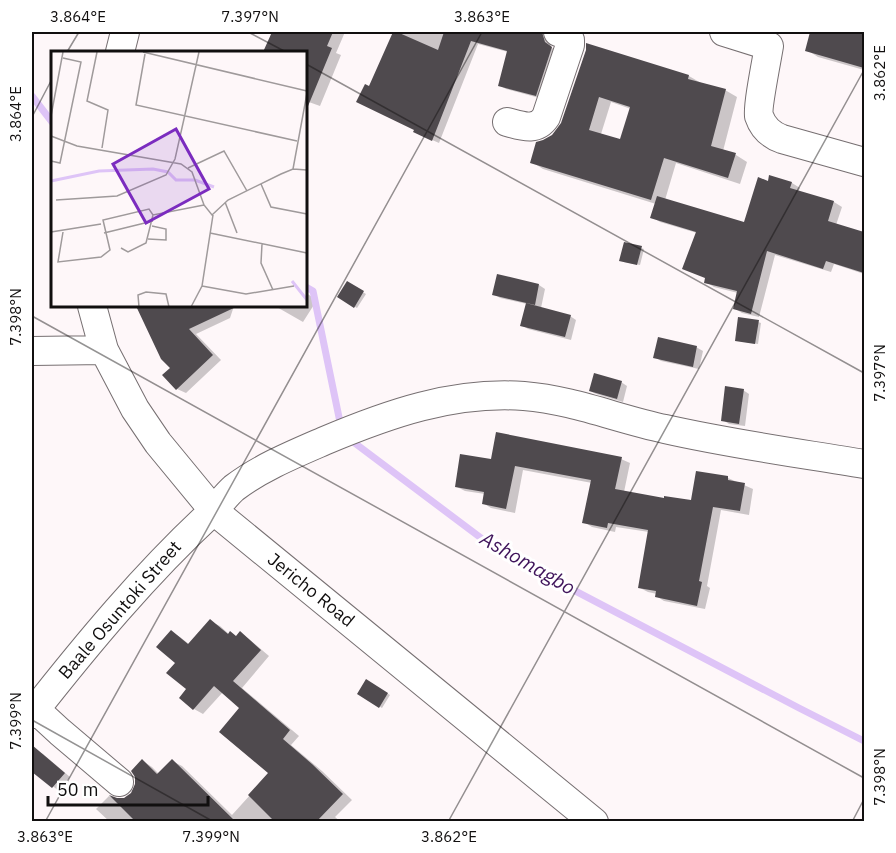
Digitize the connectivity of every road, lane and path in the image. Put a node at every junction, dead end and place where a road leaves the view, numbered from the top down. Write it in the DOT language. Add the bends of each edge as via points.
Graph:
graph roads {
  1 [pos="124,32"];
  2 [pos="558,32"];
  3 [pos="724,32"];
  4 [pos="774,39"];
  5 [pos="120,51"];
  6 [pos="507,122"];
  7 [pos="864,162"];
  8 [pos="93,308"];
  9 [pos="104,350"];
  10 [pos="32,351"];
  11 [pos="864,464"];
  12 [pos="214,511"];
  13 [pos="33,712"];
  14 [pos="119,782"];
  15 [pos="594,822"];
  1 -- 5 [label="street"];
  2 -- 6 [label="street" via="567,36 570,45 546,117 535,126"];
  3 -- 4 [label="street"];
  4 -- 7 [label="street" via="758,114 765,127 782,139"];
  8 -- 9 [label="street, Jericho Road"];
  9 -- 10 [label="street"];
  9 -- 12 [label="street, Jericho Road" via="146,426"];
  11 -- 12 [label="street, Baale Osuntoki Street" via="699,437 566,403 525,396 485,396 437,402 392,415 300,451 250,477"];
  12 -- 13 [label="street, Baale Osuntoki Street" via="134,591"];
  12 -- 15 [label="street, Jericho Road"];
  13 -- 14 [label="street"];
}
